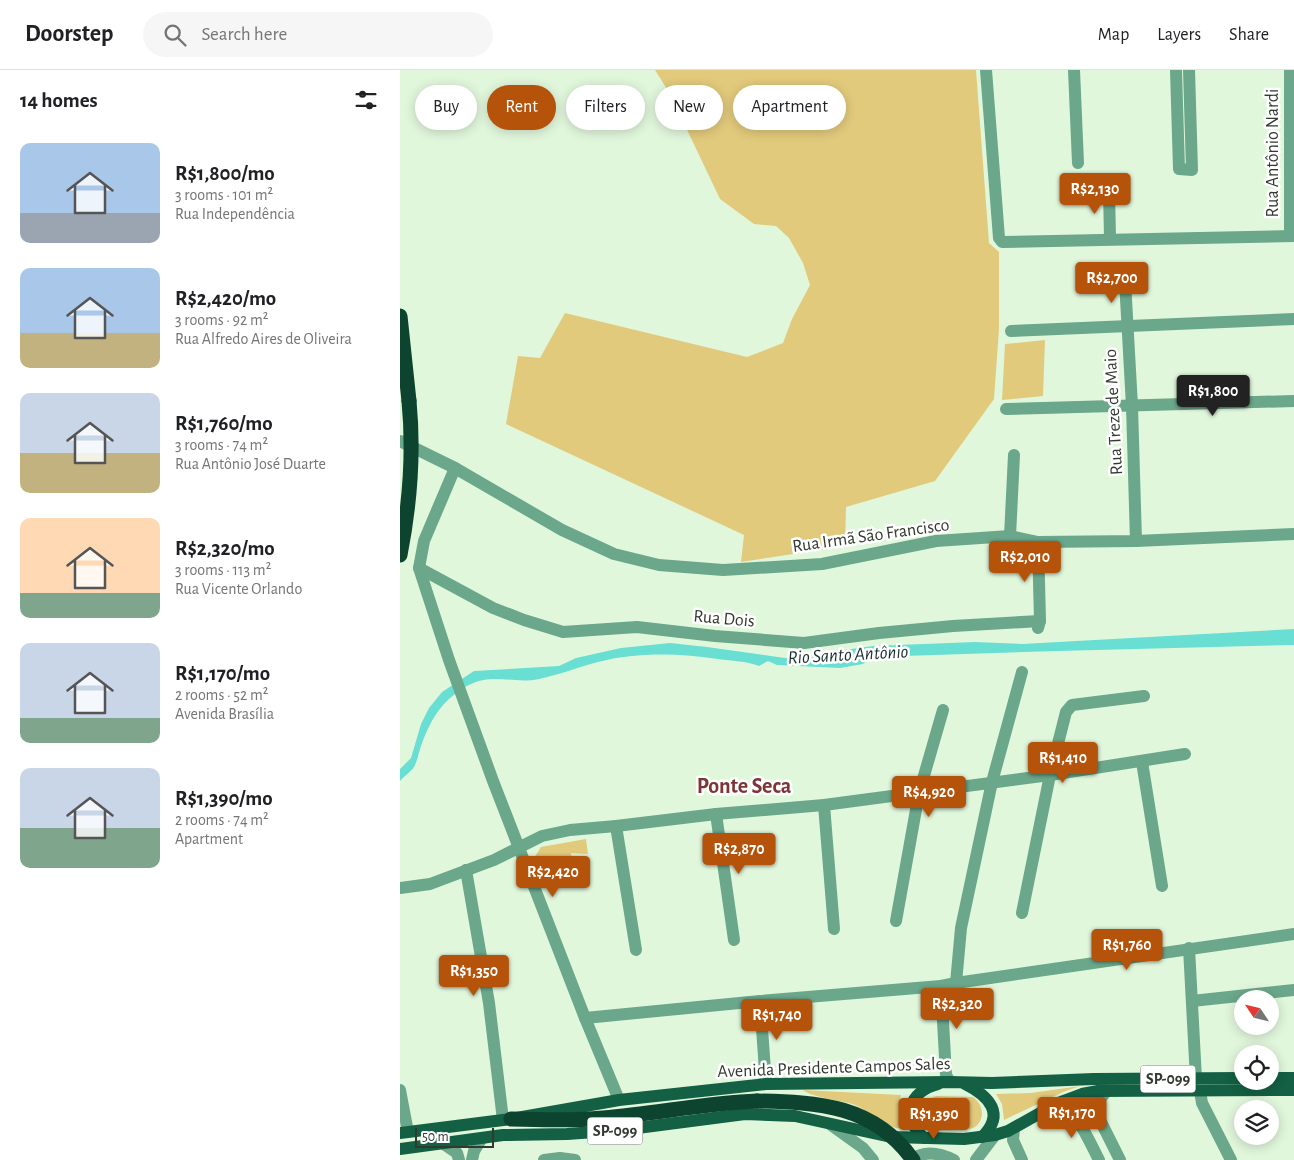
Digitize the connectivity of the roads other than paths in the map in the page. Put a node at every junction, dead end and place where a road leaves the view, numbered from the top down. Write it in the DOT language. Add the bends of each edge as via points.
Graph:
graph roads {
  1 [pos="986,70"];
  2 [pos="1074,70"];
  3 [pos="1176,70"];
  4 [pos="1189,70"];
  5 [pos="1290,70"];
  6 [pos="1078,163"];
  7 [pos="1109,191"];
  8 [pos="1292,236"];
  9 [pos="1110,238"];
  10 [pos="1125,281"];
  11 [pos="400,316"];
  12 [pos="1294,319"];
  13 [pos="1127,327"];
  14 [pos="1011,331"];
  15 [pos="1294,400"];
  16 [pos="1132,406"];
  17 [pos="1006,409"];
  18 [pos="400,441"];
  19 [pos="1014,455"];
  20 [pos="454,468"];
  21 [pos="1294,534"];
  22 [pos="1010,536"];
  23 [pos="1136,541"];
  24 [pos="1038,542"];
  25 [pos="400,555"];
  26 [pos="419,568"];
  27 [pos="1022,672"];
  28 [pos="1144,696"];
  29 [pos="943,710"];
  30 [pos="1185,754"];
  31 [pos="1142,762"];
  32 [pos="1050,775"];
  33 [pos="992,782"];
  34 [pos="919,793"];
  35 [pos="824,805"];
  36 [pos="716,814"];
  37 [pos="616,826"];
  38 [pos="518,847"];
  39 [pos="466,870"];
  40 [pos="1162,886"];
  41 [pos="400,888"];
  42 [pos="1022,913"];
  43 [pos="896,921"];
  44 [pos="834,929"];
  45 [pos="1294,934"];
  46 [pos="734,940"];
  47 [pos="1189,948"];
  48 [pos="636,950"];
  49 [pos="956,983"];
  50 [pos="941,986"];
  51 [pos="1294,990"];
  52 [pos="760,1000"];
  53 [pos="1192,1001"];
  54 [pos="585,1018"];
  55 [pos="1279,1078"];
  56 [pos="1294,1078"];
  57 [pos="1234,1079"];
  58 [pos="955,1082"];
  59 [pos="766,1084"];
  60 [pos="1198,1085"];
  61 [pos="400,1090"];
  62 [pos="1107,1090"];
  63 [pos="1294,1090"];
  64 [pos="619,1100"];
  65 [pos="1058,1103"];
  66 [pos="507,1120"];
  67 [pos="829,1124"];
  68 [pos="1014,1128"];
  69 [pos="404,1133"];
  70 [pos="982,1137"];
  71 [pos="482,1138"];
  72 [pos="924,1138"];
  73 [pos="444,1144"];
  74 [pos="1009,1147"];
  75 [pos="400,1149"];
  76 [pos="459,1160"];
  77 [pos="472,1160"];
  78 [pos="544,1160"];
  79 [pos="575,1160"];
  80 [pos="873,1160"];
  81 [pos="912,1160"];
  82 [pos="954,1160"];
  83 [pos="976,1160"];
  84 [pos="1098,1160"];
  85 [pos="1120,1160"];
  86 [pos="1231,1160"];
  1 -- 9 [label="street" via="1000,241"];
  2 -- 6 [label="street"];
  3 -- 4 [label="street" via="1179,169 1192,170"];
  5 -- 8 [label="street, Rua Antônio Nardi"];
  7 -- 9 [label="street"];
  8 -- 9 [label="street"];
  10 -- 13 [label="street, Rua Treze de Maio"];
  11 -- 25 [label="highway, bridge" via="412,458"];
  12 -- 13 [label="street"];
  13 -- 14 [label="street"];
  13 -- 16 [label="street, Rua Treze de Maio"];
  15 -- 16 [label="street"];
  16 -- 17 [label="street"];
  16 -- 23 [label="street, Rua Treze de Maio"];
  18 -- 20 [label="street, Rua Irmã São Francisco"];
  19 -- 22 [label="street"];
  20 -- 22 [label="street, Rua Irmã São Francisco" via="562,530 614,554 659,565 723,570 822,564 936,541"];
  20 -- 26 [label="street" via="424,540"];
  21 -- 23 [label="street, Rua Irmã São Francisco"];
  22 -- 24 [label="street, Rua Irmã São Francisco"];
  23 -- 24 [label="street, Rua Irmã São Francisco"];
  24 -- 26 [label="street, Rua Dois" via="1039,625 953,626 804,643 637,627 563,632 493,608"];
  26 -- 38 [label="street" via="448,660"];
  27 -- 33 [label="street"];
  28 -- 32 [label="street" via="1072,705 1066,712"];
  29 -- 34 [label="street"];
  30 -- 31 [label="street"];
  31 -- 32 [label="street"];
  31 -- 40 [label="street"];
  32 -- 33 [label="street"];
  32 -- 42 [label="street"];
  33 -- 34 [label="street"];
  33 -- 49 [label="street" via="961,928"];
  34 -- 35 [label="street"];
  34 -- 43 [label="street"];
  35 -- 36 [label="street"];
  35 -- 44 [label="street"];
  36 -- 37 [label="street"];
  36 -- 46 [label="street"];
  37 -- 38 [label="street" via="554,833"];
  37 -- 48 [label="street"];
  38 -- 39 [label="street"];
  38 -- 54 [label="street"];
  39 -- 41 [label="street" via="430,884"];
  39 -- 66 [label="street"];
  45 -- 47 [label="street"];
  47 -- 49 [label="street"];
  47 -- 53 [label="street"];
  49 -- 50 [label="street"];
  50 -- 52 [label="street"];
  50 -- 58 [label="street" via="946,1074"];
  51 -- 53 [label="street"];
  52 -- 54 [label="street"];
  52 -- 59 [label="street"];
  53 -- 60 [label="street"];
  54 -- 64 [label="street"];
  55 -- 56 [label="main road"];
  57 -- 60 [label="main road, Avenida Presidente Campos Sales / SP-099"];
  58 -- 59 [label="main road, Avenida Presidente Campos Sales / SP-099"];
  58 -- 60 [label="main road, Avenida Presidente Campos Sales / SP-099"];
  58 -- 70 [label="main road" via="982,1094 991,1104 993,1119"];
  58 -- 72 [label="main road, SP-099" via="932,1085 919,1093 911,1106 910,1120"];
  59 -- 64 [label="main road, Avenida Presidente Campos Sales / SP-099"];
  60 -- 62 [label="main road, Avenida Presidente Campos Sales / SP-099"];
  60 -- 63 [label="main road, Avenida Presidente Campos Sales / SP-099"];
  60 -- 86 [label="street" via="1202,1103"];
  61 -- 69 [label="street"];
  62 -- 65 [label="main road, Avenida Presidente Campos Sales / SP-099" via="1082,1094"];
  62 -- 85 [label="street" via="1097,1106 1097,1114"];
  64 -- 66 [label="main road, Avenida Presidente Campos Sales / SP-099"];
  65 -- 68 [label="main road, Avenida Presidente Campos Sales / SP-099"];
  65 -- 84 [label="street" via="1084,1131"];
  66 -- 69 [label="main road, Avenida Presidente Campos Sales / SP-099"];
  66 -- 81 [label="highway, bridge" via="603,1118 727,1102 825,1105 873,1123 906,1150"];
  67 -- 71 [label="main road, Avenida Presidente Campos Sales / SP-099" via="795,1116 745,1114 606,1132"];
  67 -- 72 [label="main road, Avenida Presidente Campos Sales / SP-099" via="891,1137"];
  67 -- 80 [label="street" via="848,1135"];
  68 -- 74 [label="main road, Avenida Presidente Campos Sales / SP-099"];
  68 -- 74 [label="street"];
  70 -- 72 [label="main road, Avenida Presidente Campos Sales / SP-099"];
  70 -- 74 [label="main road, Avenida Presidente Campos Sales / SP-099"];
  71 -- 73 [label="main road, Avenida Presidente Campos Sales / SP-099"];
  71 -- 77 [label="street"];
  73 -- 75 [label="main road, Avenida Presidente Campos Sales / SP-099"];
  73 -- 76 [label="street" via="457,1153"];
  74 -- 83 [label="street"];
  78 -- 79 [label="street"];
  81 -- 82 [label="street" via="925,1154 944,1155"];
}
